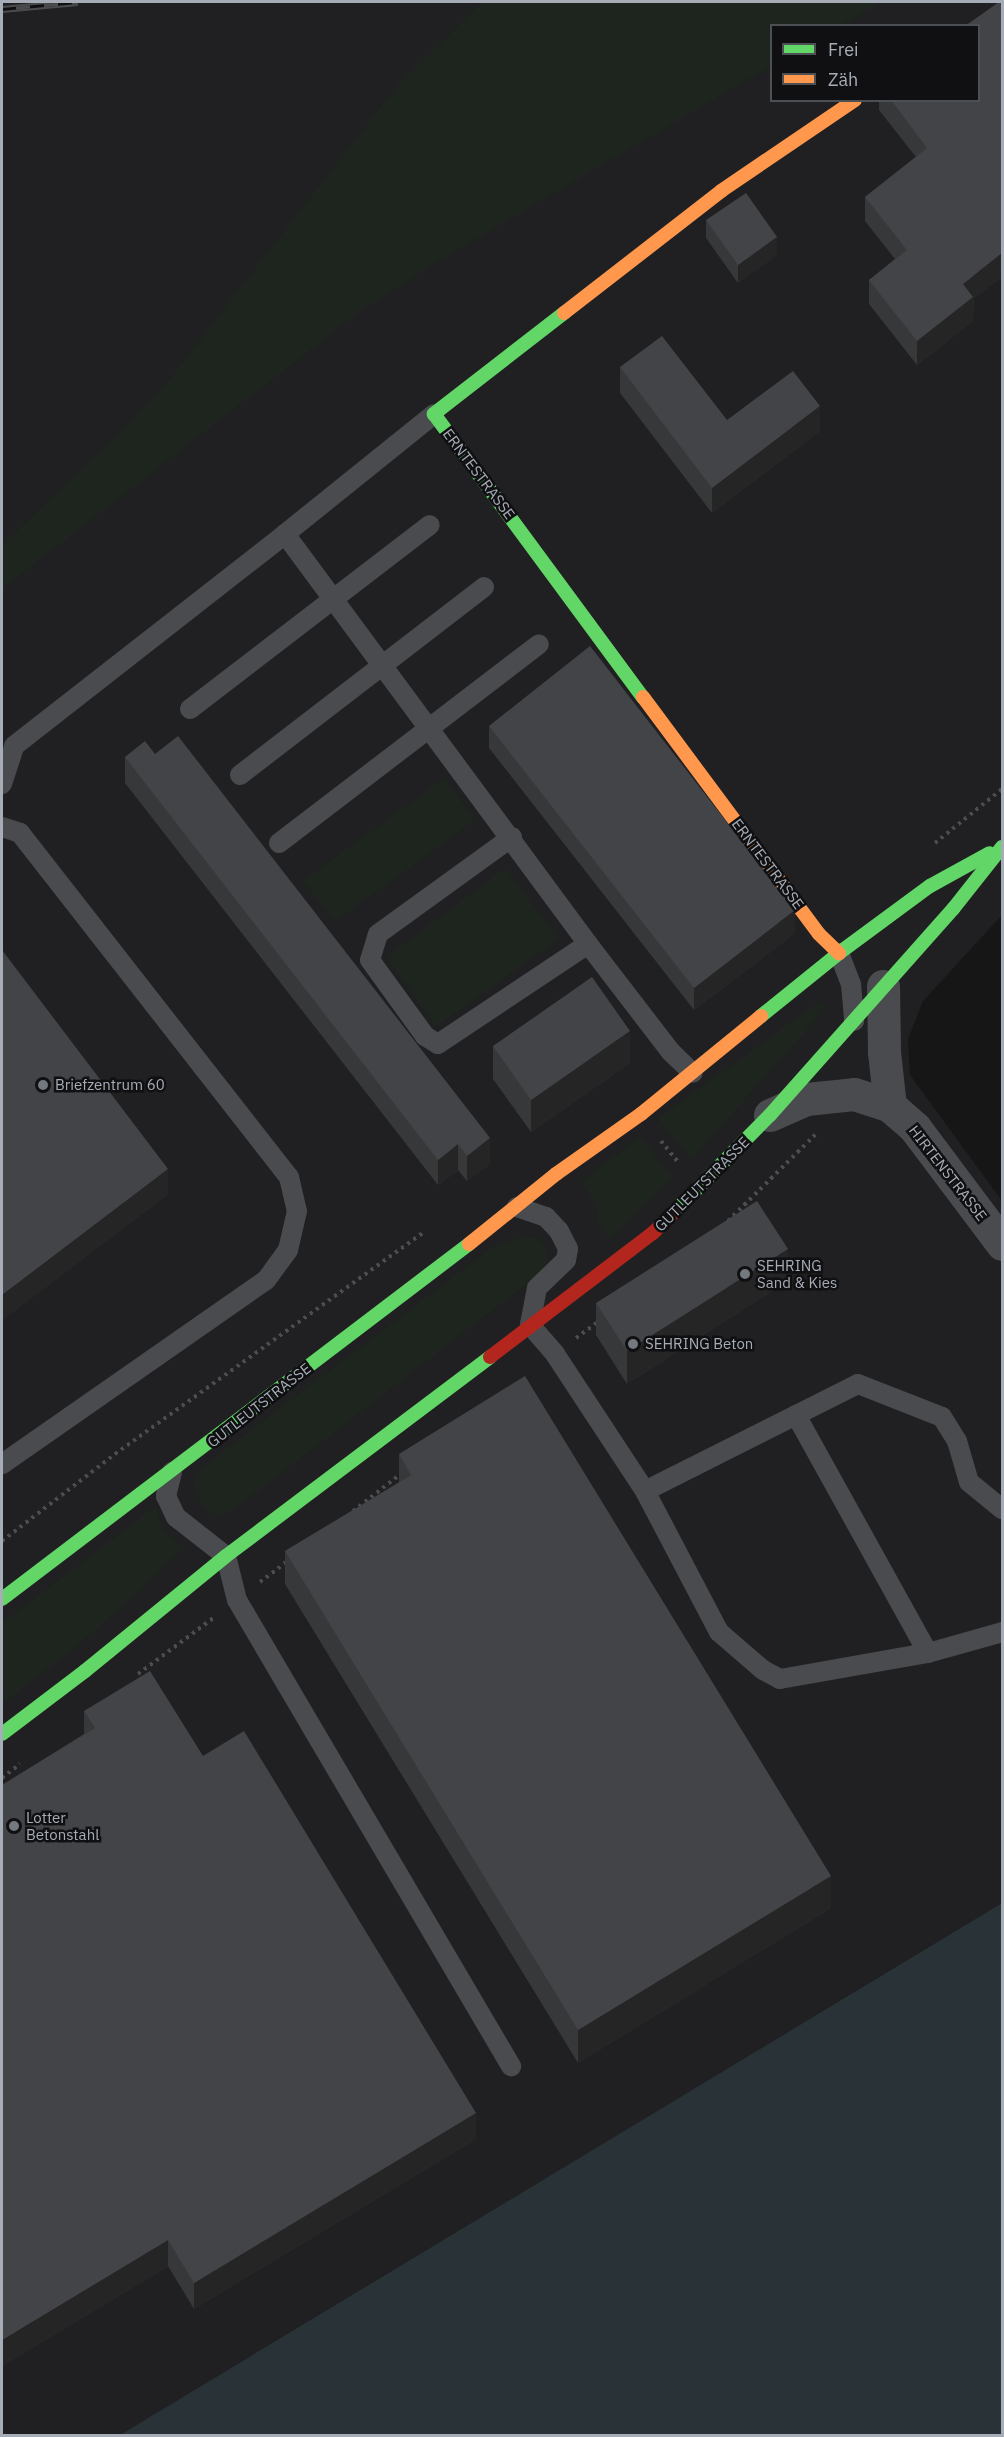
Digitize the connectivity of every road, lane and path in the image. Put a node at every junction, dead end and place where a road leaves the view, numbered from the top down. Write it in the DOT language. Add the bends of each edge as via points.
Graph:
graph roads {
  1 [pos="852,102"];
  2 [pos="434,414"];
  3 [pos="430,525"];
  4 [pos="285,534"];
  5 [pos="484,587"];
  6 [pos="333,598"];
  7 [pos="539,644"];
  8 [pos="382,665"];
  9 [pos="190,709"];
  10 [pos="429,726"];
  11 [pos="240,775"];
  12 [pos="2,784"];
  13 [pos="1002,789"];
  14 [pos="2,827"];
  15 [pos="512,837"];
  16 [pos="279,843"];
  17 [pos="929,847"];
  18 [pos="1002,847"];
  19 [pos="588,944"];
  20 [pos="839,953"];
  21 [pos="883,986"];
  22 [pos="854,1021"];
  23 [pos="693,1073"];
  24 [pos="890,1106"];
  25 [pos="641,1114"];
  26 [pos="770,1115"];
  27 [pos="820,1130"];
  28 [pos="699,1189"];
  29 [pos="517,1207"];
  30 [pos="726,1222"];
  31 [pos="432,1227"];
  32 [pos="1002,1244"];
  33 [pos="603,1318"];
  34 [pos="530,1326"];
  35 [pos="555,1354"];
  36 [pos="796,1415"];
  37 [pos="2,1464"];
  38 [pos="405,1471"];
  39 [pos="172,1472"];
  40 [pos="645,1491"];
  41 [pos="1002,1509"];
  42 [pos="348,1514"];
  43 [pos="2,1541"];
  44 [pos="226,1556"];
  45 [pos="292,1558"];
  46 [pos="2,1599"];
  47 [pos="237,1600"];
  48 [pos="1002,1632"];
  49 [pos="928,1653"];
  50 [pos="133,1678"];
  51 [pos="2,1734"];
  52 [pos="30,1757"];
  53 [pos="2,1778"];
  54 [pos="511,2066"];
  1 -- 2 [label="main road, ERNTESTRASSE" via="721,191"];
  2 -- 4 [label="lane"];
  2 -- 20 [label="main road, ERNTESTRASSE" via="819,934"];
  3 -- 6 [label="lane"];
  4 -- 6 [label="lane"];
  4 -- 12 [label="lane" via="14,747"];
  5 -- 8 [label="lane"];
  6 -- 8 [label="lane"];
  6 -- 9 [label="lane"];
  7 -- 10 [label="lane"];
  8 -- 10 [label="lane"];
  8 -- 11 [label="lane"];
  10 -- 15 [label="lane"];
  10 -- 16 [label="lane"];
  13 -- 17 [label="path"];
  14 -- 37 [label="lane" via="20,833 289,1177 297,1211 288,1250 266,1280"];
  15 -- 19 [label="lane"];
  15 -- 19 [label="lane" via="378,934 370,960 425,1036 438,1044"];
  18 -- 20 [label="main road, GUTLEUTSTRASSE" via="930,886"];
  18 -- 21 [label="main road, GUTLEUTSTRASSE" via="953,909"];
  19 -- 23 [label="lane" via="671,1052"];
  20 -- 22 [label="lane" via="850,984"];
  20 -- 23 [label="main road, GUTLEUTSTRASSE"];
  21 -- 22 [label="main road, GUTLEUTSTRASSE"];
  21 -- 24 [label="street"];
  22 -- 26 [label="main road, GUTLEUTSTRASSE"];
  23 -- 25 [label="main road, GUTLEUTSTRASSE"];
  24 -- 26 [label="street, HIRTENSTRASSE" via="855,1094 807,1100"];
  24 -- 32 [label="street, HIRTENSTRASSE" via="915,1128"];
  25 -- 28 [label="path"];
  25 -- 29 [label="main road, GUTLEUTSTRASSE"];
  26 -- 28 [label="main road, GUTLEUTSTRASSE"];
  27 -- 30 [label="path"];
  28 -- 34 [label="main road, GUTLEUTSTRASSE" via="653,1233"];
  29 -- 34 [label="lane" via="546,1217 568,1249 566,1260 537,1288"];
  29 -- 39 [label="main road, GUTLEUTSTRASSE"];
  31 -- 43 [label="path" via="115,1454"];
  33 -- 35 [label="path"];
  34 -- 35 [label="lane"];
  34 -- 44 [label="main road, GUTLEUTSTRASSE"];
  35 -- 40 [label="lane"];
  36 -- 40 [label="lane"];
  36 -- 41 [label="lane" via="858,1384 942,1417 957,1441 969,1482"];
  36 -- 49 [label="lane"];
  38 -- 42 [label="path"];
  39 -- 44 [label="lane" via="166,1496 176,1517"];
  39 -- 46 [label="main road, GUTLEUTSTRASSE"];
  40 -- 49 [label="lane" via="719,1632 771,1674 780,1679"];
  44 -- 47 [label="lane"];
  44 -- 51 [label="main road, GUTLEUTSTRASSE"];
  45 -- 47 [label="path"];
  47 -- 50 [label="path"];
  47 -- 54 [label="lane"];
  48 -- 49 [label="lane"];
  52 -- 53 [label="path"];
}
